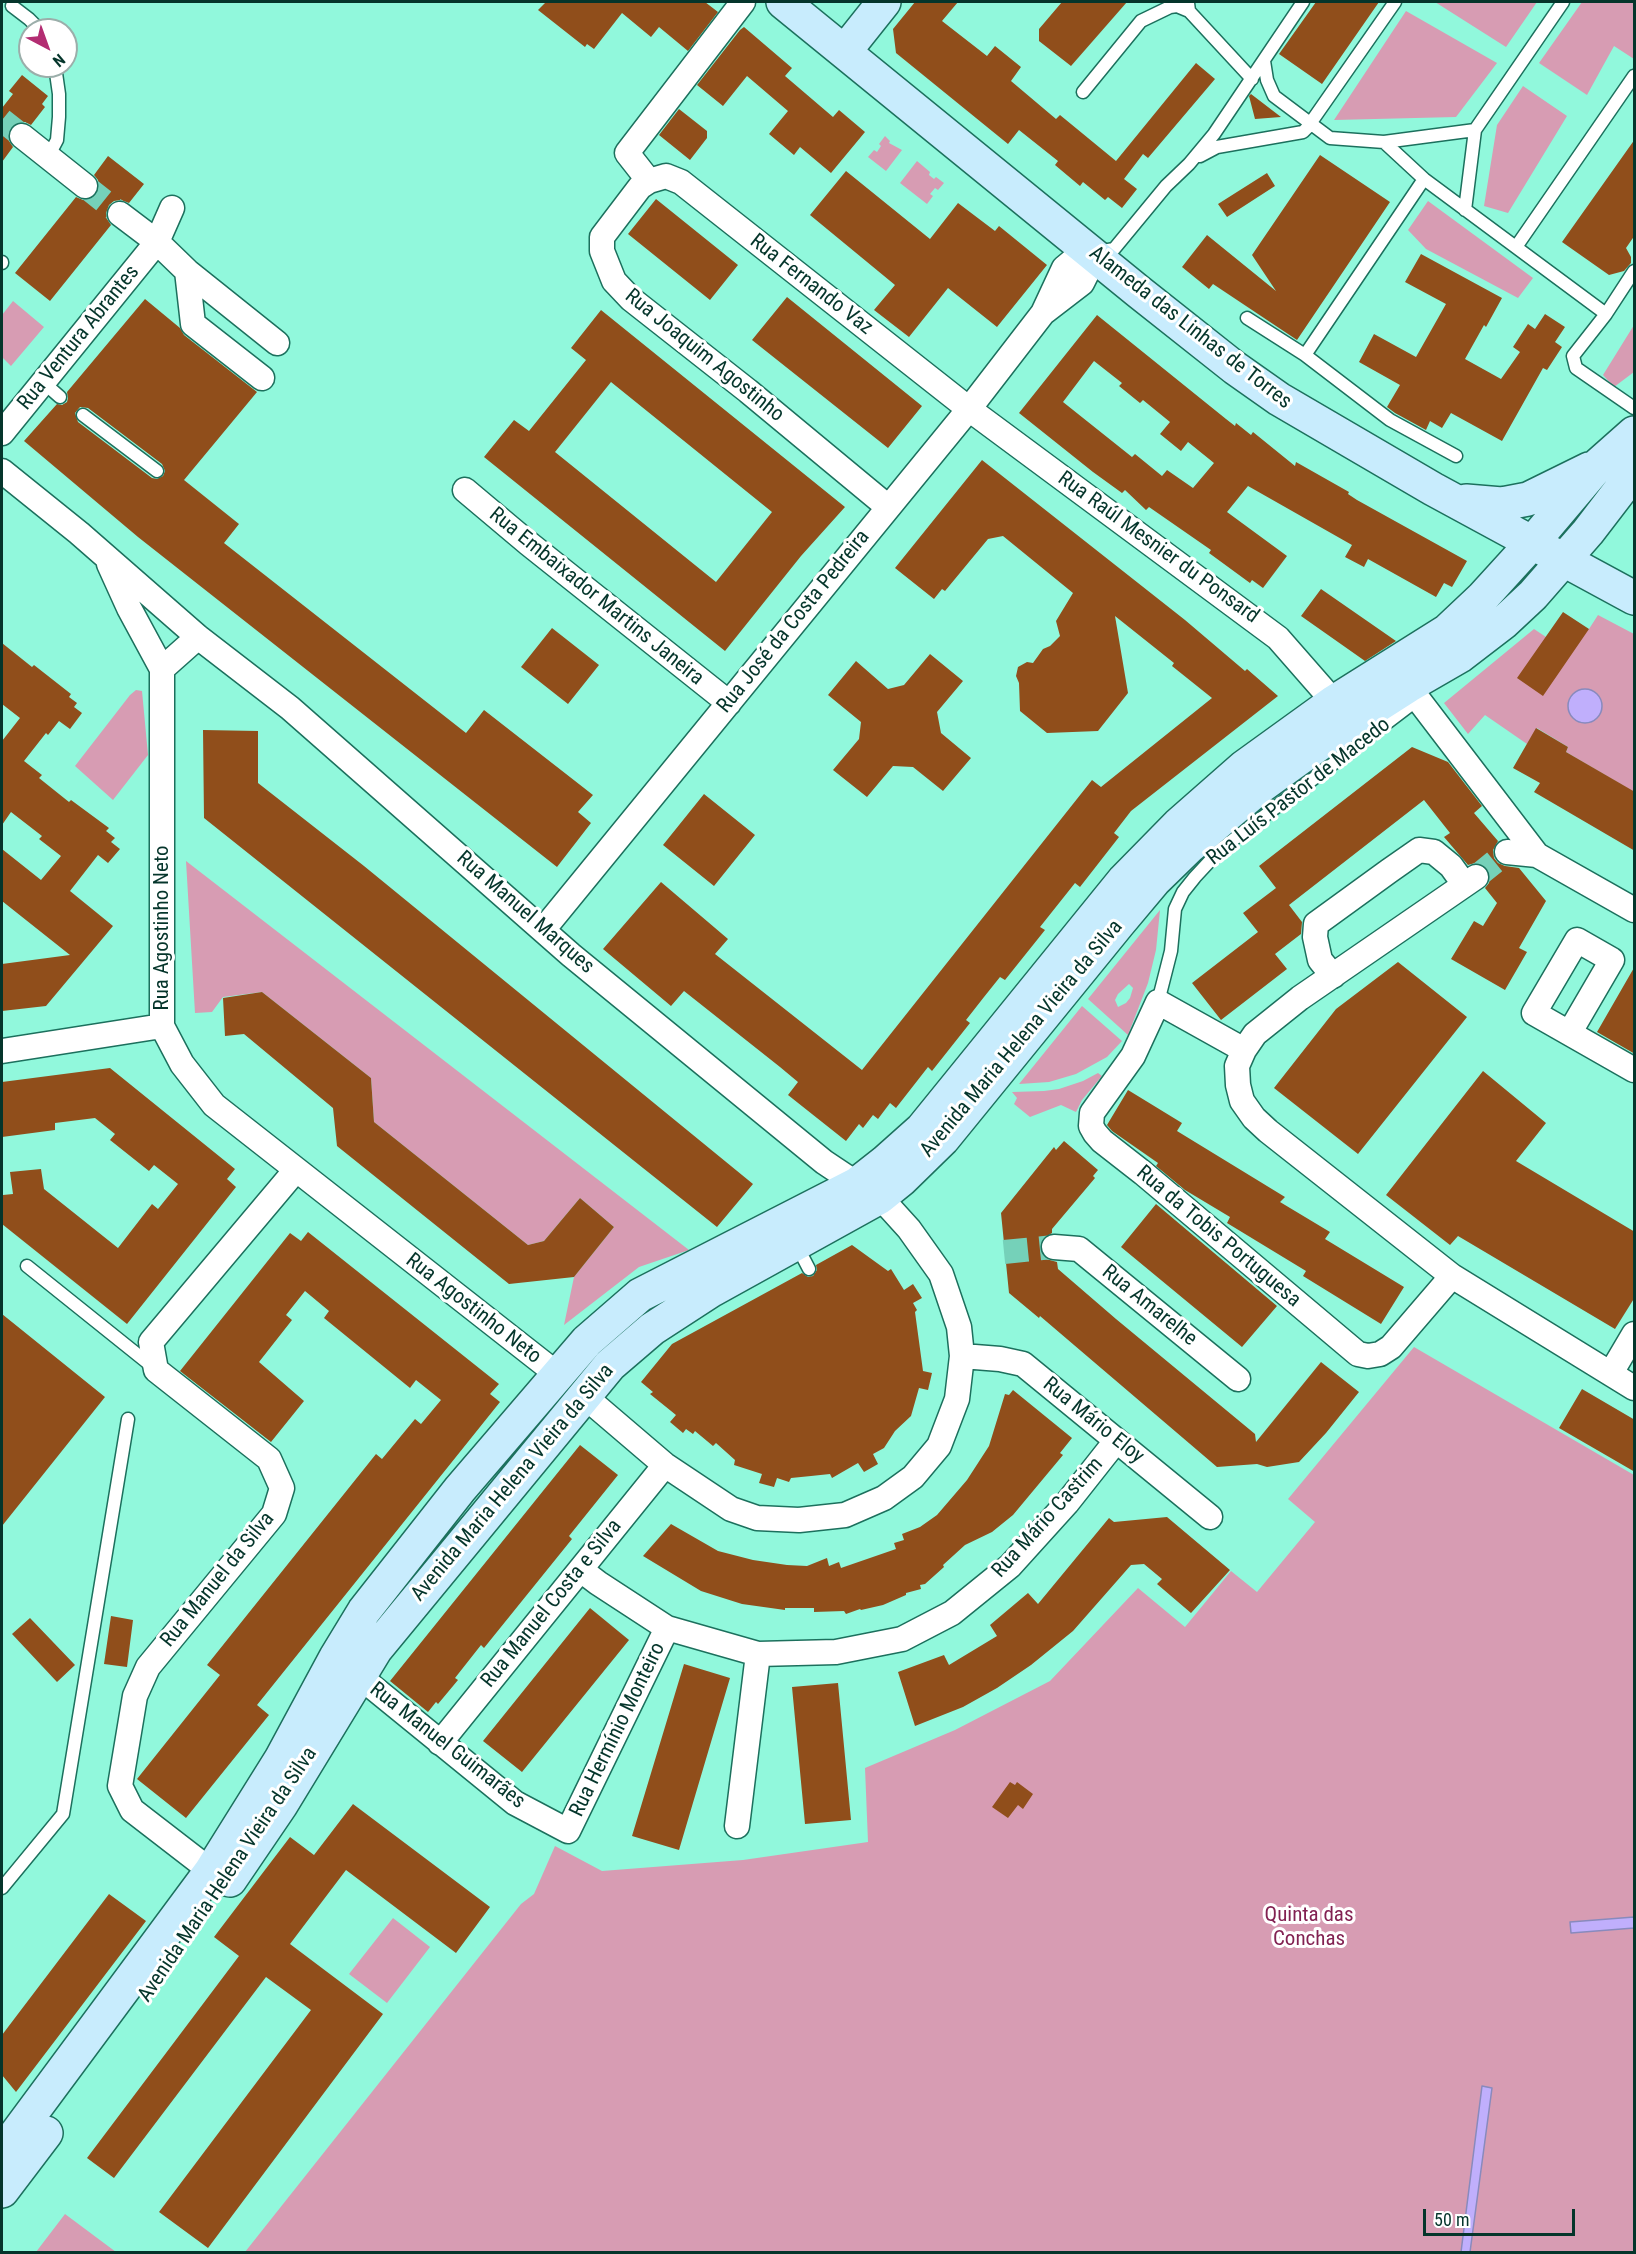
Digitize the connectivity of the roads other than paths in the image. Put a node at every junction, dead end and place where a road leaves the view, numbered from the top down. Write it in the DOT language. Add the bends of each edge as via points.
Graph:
graph roads {
  1 [pos="743,2"];
  2 [pos="783,2"];
  3 [pos="884,2"];
  4 [pos="1303,2"];
  5 [pos="1395,2"];
  6 [pos="1563,2"];
  7 [pos="12,6"];
  8 [pos="1188,6"];
  9 [pos="26,18"];
  10 [pos="845,51"];
  11 [pos="1264,61"];
  12 [pos="1635,76"];
  13 [pos="57,78"];
  14 [pos="1252,80"];
  15 [pos="1083,92"];
  16 [pos="1311,123"];
  17 [pos="1475,130"];
  18 [pos="22,136"];
  19 [pos="1384,142"];
  20 [pos="48,157"];
  21 [pos="1189,164"];
  22 [pos="1424,179"];
  23 [pos="649,181"];
  24 [pos="85,186"];
  25 [pos="172,208"];
  26 [pos="1465,210"];
  27 [pos="120,214"];
  28 [pos="157,243"];
  29 [pos="1516,247"];
  30 [pos="1092,253"];
  31 [pos="187,271"];
  32 [pos="1635,271"];
  33 [pos="1605,314"];
  34 [pos="1247,318"];
  35 [pos="277,343"];
  36 [pos="1305,355"];
  37 [pos="262,378"];
  38 [pos="1635,408"];
  39 [pos="969,409"];
  40 [pos="83,415"];
  41 [pos="2,433"];
  42 [pos="1635,434"];
  43 [pos="1455,456"];
  44 [pos="1599,464"];
  45 [pos="2,471"];
  46 [pos="157,471"];
  47 [pos="1635,472"];
  48 [pos="465,490"];
  49 [pos="1453,500"];
  50 [pos="888,507"];
  51 [pos="1533,542"];
  52 [pos="106,556"];
  53 [pos="1564,559"];
  54 [pos="1635,598"];
  55 [pos="198,637"];
  56 [pos="162,669"];
  57 [pos="1413,693"];
  58 [pos="1334,702"];
  59 [pos="729,703"];
  60 [pos="1507,852"];
  61 [pos="1537,855"];
  62 [pos="1635,910"];
  63 [pos="543,930"];
  64 [pos="1333,976"];
  65 [pos="1158,1002"];
  66 [pos="162,1026"];
  67 [pos="1570,1032"];
  68 [pos="1244,1050"];
  69 [pos="2,1051"];
  70 [pos="1635,1070"];
  71 [pos="295,1171"];
  72 [pos="868,1191"];
  73 [pos="1054,1247"];
  74 [pos="27,1266"];
  75 [pos="1452,1276"];
  76 [pos="1635,1334"];
  77 [pos="962,1356"];
  78 [pos="156,1370"];
  79 [pos="1611,1373"];
  80 [pos="557,1374"];
  81 [pos="1238,1379"];
  82 [pos="1635,1388"];
  83 [pos="583,1395"];
  84 [pos="128,1419"];
  85 [pos="1116,1441"];
  86 [pos="665,1465"];
  87 [pos="1210,1517"];
  88 [pos="581,1569"];
  89 [pos="667,1628"];
  90 [pos="758,1654"];
  91 [pos="359,1676"];
  92 [pos="440,1743"];
  93 [pos="737,1826"];
  94 [pos="568,1831"];
  95 [pos="210,1870"];
  96 [pos="2,1888"];
  97 [pos="2,2153"];
  98 [pos="2,2191"];
  1 -- 23 [label="street" via="627,153"];
  2 -- 10 [label="street, Alameda das Linhas de Torres"];
  3 -- 10 [label="street"];
  4 -- 11 [label="lane"];
  5 -- 16 [label="lane"];
  6 -- 17 [label="lane"];
  7 -- 9 [label="lane"];
  8 -- 14 [label="lane"];
  8 -- 15 [label="lane" via="1170,7 1141,21"];
  10 -- 30 [label="street, Alameda das Linhas de Torres"];
  11 -- 14 [label="lane"];
  11 -- 16 [label="lane" via="1274,96"];
  12 -- 29 [label="lane"];
  13 -- 20 [label="lane" via="57,140"];
  14 -- 21 [label="lane"];
  16 -- 19 [label="lane" via="1330,138"];
  16 -- 21 [label="lane" via="1303,132 1217,147"];
  17 -- 19 [label="lane"];
  17 -- 26 [label="lane"];
  18 -- 20 [label="street"];
  19 -- 22 [label="lane"];
  20 -- 24 [label="street"];
  21 -- 30 [label="lane" via="1114,249"];
  22 -- 26 [label="lane"];
  22 -- 36 [label="lane"];
  23 -- 39 [label="street, Rua Fernando Vaz" via="666,176 681,182"];
  23 -- 50 [label="street, Rua Joaquim Agostinho" via="640,187 602,237 602,251 614,281 631,299"];
  25 -- 28 [label="street, Rua Ventura Abrantes"];
  26 -- 29 [label="lane"];
  27 -- 28 [label="street"];
  28 -- 31 [label="street"];
  28 -- 41 [label="street, Rua Ventura Abrantes" via="52,390"];
  29 -- 33 [label="lane"];
  30 -- 39 [label="street, Rua José da Costa Pedreira" via="1076,258 1064,268 1043,313"];
  30 -- 49 [label="street, Alameda das Linhas de Torres" via="1279,399"];
  31 -- 35 [label="street"];
  31 -- 37 [label="street" via="193,324"];
  32 -- 33 [label="lane"];
  33 -- 38 [label="lane" via="1573,356 1576,368"];
  34 -- 36 [label="lane"];
  36 -- 43 [label="lane" via="1390,420"];
  39 -- 50 [label="street, Rua José da Costa Pedreira"];
  39 -- 58 [label="street, Rua Raúl Mesnier du Ponsard" via="1278,638"];
  40 -- 46 [label="lane"];
  42 -- 44 [label="street"];
  44 -- 49 [label="street" via="1528,500 1502,504"];
  44 -- 51 [label="street, Avenida Maria Helena Vieira da Silva"];
  45 -- 52 [label="street, Rua Agostinho Neto"];
  47 -- 53 [label="street, Avenida Maria Helena Vieira da Silva"];
  48 -- 59 [label="street, Rua Embaixador Martins Janeira"];
  49 -- 51 [label="street, Alameda das Linhas de Torres"];
  50 -- 59 [label="street, Rua José da Costa Pedreira"];
  51 -- 53 [label="street, Alameda das Linhas de Torres"];
  51 -- 58 [label="street, Avenida Maria Helena Vieira da Silva" via="1448,631"];
  52 -- 55 [label="street, Rua Manuel Marques"];
  52 -- 56 [label="street, Rua Agostinho Neto"];
  53 -- 54 [label="street, Alameda das Linhas de Torres"];
  53 -- 57 [label="street, Avenida Maria Helena Vieira da Silva" via="1503,623"];
  55 -- 56 [label="street"];
  55 -- 63 [label="street, Rua Manuel Marques" via="290,708"];
  56 -- 66 [label="street, Rua Agostinho Neto"];
  57 -- 61 [label="street"];
  57 -- 65 [label="lane, Rua Luís Pastor de Macedo" via="1221,849 1195,877 1175,909"];
  57 -- 72 [label="street, Avenida Maria Helena Vieira da Silva" via="1336,732 1260,787 1189,847 1155,880 943,1139 901,1180"];
  58 -- 72 [label="street, Avenida Maria Helena Vieira da Silva" via="1244,767 1124,880"];
  59 -- 63 [label="street, Rua José da Costa Pedreira"];
  60 -- 61 [label="street"];
  61 -- 62 [label="street"];
  63 -- 72 [label="street, Rua Manuel Marques" via="815,1155"];
  64 -- 64 [label="street" via="1470,881 1434,852 1419,850 1316,924 1320,960"];
  64 -- 68 [label="street" via="1255,1034"];
  65 -- 68 [label="street"];
  65 -- 75 [label="street, Rua da Tobis Portuguesa" via="1133,1056 1092,1113 1091,1126 1102,1141 1358,1354 1380,1354 1391,1347"];
  66 -- 69 [label="street"];
  66 -- 71 [label="street, Rua Agostinho Neto" via="189,1074 214,1105"];
  67 -- 70 [label="street"];
  68 -- 75 [label="street" via="1237,1066 1238,1085 1242,1101 1254,1118"];
  71 -- 78 [label="street" via="151,1342"];
  71 -- 80 [label="street, Rua Agostinho Neto"];
  72 -- 77 [label="street, Rua Manuel Marques" via="909,1229 941,1274 959,1327"];
  72 -- 80 [label="street, Avenida Maria Helena Vieira da Silva" via="640,1295 587,1341"];
  72 -- 83 [label="street, Avenida Maria Helena Vieira da Silva" via="802,1256 712,1290 652,1329 610,1365"];
  73 -- 81 [label="street, Rua Amarelhe" via="1079,1249"];
  74 -- 78 [label="lane"];
  75 -- 79 [label="street"];
  76 -- 79 [label="street"];
  77 -- 85 [label="street, Rua Mário Eloy" via="1023,1364"];
  77 -- 86 [label="street, Rua Manuel Marques" via="957,1400 939,1446 913,1477 884,1498 845,1515 799,1520 757,1518 731,1509"];
  78 -- 95 [label="street, Rua Manuel da Silva" via="269,1459 282,1488 274,1514 148,1667 135,1696 120,1786 132,1810"];
  79 -- 82 [label="street"];
  80 -- 83 [label="street"];
  80 -- 95 [label="street, Avenida Maria Helena Vieira da Silva" via="364,1611 281,1759"];
  83 -- 86 [label="street, Rua Manuel Marques"];
  83 -- 91 [label="street, Avenida Maria Helena Vieira da Silva" via="385,1638"];
  84 -- 96 [label="lane" via="63,1814"];
  85 -- 87 [label="street, Rua Mário Eloy"];
  85 -- 90 [label="street, Rua Mário Castrim" via="1010,1566 952,1613 902,1639 836,1652"];
  86 -- 88 [label="street, Rua Manuel Costa e Silva"];
  88 -- 89 [label="street, Rua Mário Castrim"];
  88 -- 92 [label="street, Rua Manuel Costa e Silva"];
  89 -- 90 [label="street, Rua Mário Castrim"];
  89 -- 94 [label="street, Rua Hermínio Monteiro"];
  90 -- 93 [label="street"];
  91 -- 92 [label="street, Rua Manuel Guimarães"];
  91 -- 98 [label="street, Avenida Maria Helena Vieira da Silva" via="281,1805 224,1888"];
  92 -- 94 [label="street, Rua Manuel Guimarães" via="515,1803"];
  95 -- 97 [label="street, Avenida Maria Helena Vieira da Silva"];
}
